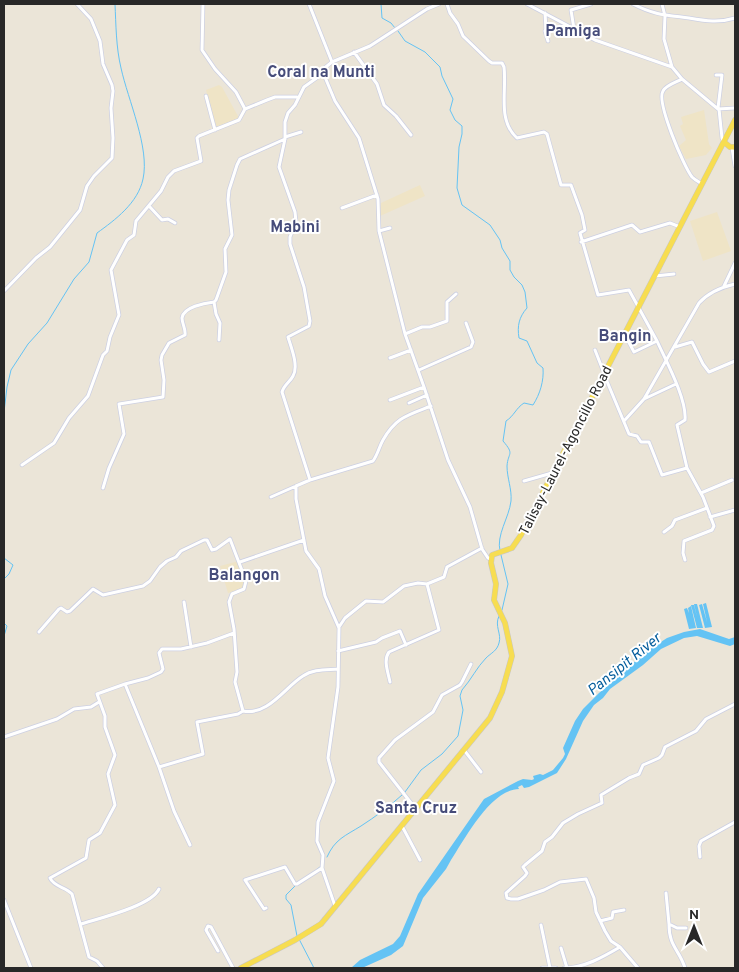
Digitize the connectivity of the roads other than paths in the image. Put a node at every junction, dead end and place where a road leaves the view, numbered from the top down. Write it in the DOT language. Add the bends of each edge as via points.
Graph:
graph roads {
  1 [pos="77,4"];
  2 [pos="203,4"];
  3 [pos="309,4"];
  4 [pos="439,4"];
  5 [pos="447,4"];
  6 [pos="527,4"];
  7 [pos="591,4"];
  8 [pos="633,4"];
  9 [pos="662,4"];
  10 [pos="545,13"];
  11 [pos="665,16"];
  12 [pos="735,18"];
  13 [pos="567,26"];
  14 [pos="546,29"];
  15 [pos="574,29"];
  16 [pos="548,40"];
  17 [pos="354,52"];
  18 [pos="332,62"];
  19 [pos="672,67"];
  20 [pos="322,70"];
  21 [pos="716,74"];
  22 [pos="682,79"];
  23 [pos="206,96"];
  24 [pos="297,97"];
  25 [pos="735,108"];
  26 [pos="245,109"];
  27 [pos="719,109"];
  28 [pos="735,120"];
  29 [pos="215,130"];
  30 [pos="301,132"];
  31 [pos="411,135"];
  32 [pos="285,138"];
  33 [pos="724,142"];
  34 [pos="734,148"];
  35 [pos="735,166"];
  36 [pos="702,184"];
  37 [pos="377,195"];
  38 [pos="149,206"];
  39 [pos="342,208"];
  40 [pos="175,223"];
  41 [pos="681,224"];
  42 [pos="390,228"];
  43 [pos="379,231"];
  44 [pos="581,242"];
  45 [pos="735,263"];
  46 [pos="674,274"];
  47 [pos="655,276"];
  48 [pos="734,284"];
  49 [pos="724,287"];
  50 [pos="4,291"];
  51 [pos="735,291"];
  52 [pos="456,294"];
  53 [pos="214,302"];
  54 [pos="638,308"];
  55 [pos="466,323"];
  56 [pos="405,334"];
  57 [pos="625,335"];
  58 [pos="219,340"];
  59 [pos="657,342"];
  60 [pos="674,347"];
  61 [pos="412,350"];
  62 [pos="596,350"];
  63 [pos="390,358"];
  64 [pos="735,361"];
  65 [pos="666,363"];
  66 [pos="419,370"];
  67 [pos="603,375"];
  68 [pos="676,384"];
  69 [pos="424,386"];
  70 [pos="427,395"];
  71 [pos="644,399"];
  72 [pos="390,400"];
  73 [pos="409,403"];
  74 [pos="430,406"];
  75 [pos="624,421"];
  76 [pos="22,465"];
  77 [pos="687,468"];
  78 [pos="553,473"];
  79 [pos="310,480"];
  80 [pos="732,480"];
  81 [pos="524,481"];
  82 [pos="296,486"];
  83 [pos="103,488"];
  84 [pos="701,493"];
  85 [pos="272,497"];
  86 [pos="707,508"];
  87 [pos="735,510"];
  88 [pos="710,517"];
  89 [pos="664,532"];
  90 [pos="304,540"];
  91 [pos="482,548"];
  92 [pos="491,559"];
  93 [pos="685,560"];
  94 [pos="240,562"];
  95 [pos="427,584"];
  96 [pos="184,602"];
  97 [pos="338,628"];
  98 [pos="39,632"];
  99 [pos="234,633"];
  100 [pos="406,645"];
  101 [pos="190,647"];
  102 [pos="338,651"];
  103 [pos="471,664"];
  104 [pos="338,669"];
  105 [pos="390,682"];
  106 [pos="125,684"];
  107 [pos="99,702"];
  108 [pos="735,704"];
  109 [pos="243,711"];
  110 [pos="4,737"];
  111 [pos="464,750"];
  112 [pos="159,767"];
  113 [pos="481,772"];
  114 [pos="416,809"];
  115 [pos="735,822"];
  116 [pos="402,826"];
  117 [pos="190,845"];
  118 [pos="700,857"];
  119 [pos="420,860"];
  120 [pos="322,868"];
  121 [pos="159,889"];
  122 [pos="666,893"];
  123 [pos="4,900"];
  124 [pos="336,906"];
  125 [pos="266,908"];
  126 [pos="624,910"];
  127 [pos="600,921"];
  128 [pos="81,924"];
  129 [pos="669,924"];
  130 [pos="541,925"];
  131 [pos="686,928"];
  132 [pos="620,947"];
  133 [pos="561,948"];
  134 [pos="218,951"];
  135 [pos="31,968"];
  136 [pos="103,968"];
  137 [pos="233,968"];
  138 [pos="241,968"];
  139 [pos="542,968"];
  140 [pos="550,968"];
  141 [pos="556,968"];
  142 [pos="566,968"];
  143 [pos="638,968"];
  144 [pos="685,968"];
  1 -- 50 [label="street" via="91,19 112,85 112,158 87,186 80,210 50,247"];
  2 -- 26 [label="street" via="202,50 236,92"];
  3 -- 18 [label="street"];
  4 -- 17 [label="street" via="370,46"];
  5 -- 44 [label="street" via="463,36 489,61 502,63 505,74 504,108 510,132 517,138 540,132 546,134 561,185 571,185 582,215 585,230 580,233"];
  6 -- 10 [label="street"];
  7 -- 15 [label="street" via="570,10"];
  8 -- 11 [label="street"];
  9 -- 11 [label="street"];
  10 -- 13 [label="street"];
  10 -- 14 [label="street"];
  11 -- 12 [label="street" via="710,22"];
  11 -- 19 [label="street" via="664,39"];
  13 -- 14 [label="street"];
  13 -- 15 [label="street"];
  14 -- 16 [label="street"];
  15 -- 19 [label="street" via="595,40"];
  17 -- 18 [label="street"];
  17 -- 31 [label="street" via="377,84 384,105"];
  18 -- 20 [label="street"];
  19 -- 22 [label="street"];
  20 -- 24 [label="street"];
  20 -- 37 [label="street" via="335,101 359,138"];
  21 -- 27 [label="street" via="722,76"];
  22 -- 27 [label="street"];
  22 -- 36 [label="street" via="664,89 662,102 687,168 692,177"];
  23 -- 29 [label="street"];
  24 -- 26 [label="street" via="275,97"];
  24 -- 32 [label="street" via="285,122"];
  25 -- 27 [label="street"];
  26 -- 29 [label="street" via="239,120"];
  27 -- 33 [label="street"];
  28 -- 33 [label="main road, Talisay-Laurel-Agoncillo Road"];
  29 -- 38 [label="street" via="197,138 201,161 174,171"];
  30 -- 32 [label="street"];
  32 -- 53 [label="street" via="240,160 237,165 228,196 232,235 225,249 226,272"];
  32 -- 79 [label="street" via="279,167 295,212 296,222 290,244 304,287 310,326 288,337 295,367 294,375 282,392"];
  33 -- 34 [label="main road"];
  33 -- 36 [label="main road, Talisay-Laurel-Agoncillo Road"];
  34 -- 35 [label="street"];
  36 -- 41 [label="main road, Talisay-Laurel-Agoncillo Road"];
  37 -- 39 [label="street"];
  37 -- 43 [label="street"];
  38 -- 40 [label="street" via="162,220"];
  38 -- 76 [label="street" via="136,221 134,235 127,240 111,270 119,315 88,396 54,443"];
  41 -- 44 [label="street" via="670,223 640,232 632,225"];
  41 -- 47 [label="main road, Talisay-Laurel-Agoncillo Road"];
  42 -- 43 [label="street"];
  43 -- 56 [label="street"];
  44 -- 54 [label="street" via="598,295 629,290"];
  45 -- 49 [label="street"];
  46 -- 47 [label="street"];
  47 -- 54 [label="main road, Talisay-Laurel-Agoncillo Road"];
  48 -- 49 [label="street"];
  48 -- 51 [label="street"];
  49 -- 60 [label="street" via="706,296"];
  52 -- 56 [label="street" via="447,302 447,321"];
  53 -- 58 [label="street" via="220,323"];
  53 -- 83 [label="street" via="196,305 184,315 185,335 171,341 164,351 161,359 163,397 119,404 124,434"];
  54 -- 57 [label="main road, Talisay-Laurel-Agoncillo Road"];
  54 -- 59 [label="street"];
  55 -- 66 [label="street" via="473,342 471,347"];
  56 -- 61 [label="street"];
  57 -- 59 [label="street" via="634,352"];
  57 -- 67 [label="main road, Talisay-Laurel-Agoncillo Road"];
  59 -- 65 [label="street"];
  60 -- 64 [label="street" via="692,342 709,372"];
  60 -- 65 [label="street"];
  61 -- 63 [label="street"];
  61 -- 66 [label="street"];
  62 -- 67 [label="street"];
  65 -- 68 [label="street"];
  65 -- 71 [label="street"];
  66 -- 69 [label="street"];
  67 -- 75 [label="street"];
  67 -- 78 [label="main road, Talisay-Laurel-Agoncillo Road"];
  68 -- 71 [label="street"];
  68 -- 77 [label="street" via="686,415 685,420 677,425"];
  69 -- 70 [label="street"];
  69 -- 72 [label="street"];
  70 -- 73 [label="street"];
  70 -- 74 [label="street"];
  71 -- 75 [label="street"];
  74 -- 79 [label="street" via="398,419 373,461"];
  74 -- 91 [label="street" via="448,460 470,507"];
  75 -- 77 [label="street" via="629,434 637,436 641,442 649,442 662,476"];
  77 -- 84 [label="street"];
  78 -- 81 [label="street"];
  78 -- 92 [label="main road, Talisay-Laurel-Agoncillo Road" via="516,544"];
  79 -- 82 [label="street"];
  80 -- 84 [label="street"];
  82 -- 85 [label="street"];
  82 -- 90 [label="street"];
  84 -- 86 [label="street"];
  86 -- 88 [label="street"];
  86 -- 89 [label="street" via="675,520"];
  87 -- 88 [label="street"];
  88 -- 93 [label="street" via="714,526 712,530 684,541 682,553"];
  90 -- 94 [label="street"];
  90 -- 97 [label="street" via="309,556 319,569 325,596"];
  91 -- 92 [label="street"];
  91 -- 95 [label="street" via="447,567 444,577"];
  92 -- 111 [label="main road" via="496,584 494,600 505,623 512,656 502,692 490,718"];
  94 -- 98 [label="street" via="230,539 212,550 204,540 167,561 143,586 104,595 93,589 67,612 59,609"];
  94 -- 99 [label="street" via="245,587 232,594 229,602"];
  95 -- 97 [label="street" via="404,586 383,602 366,601"];
  95 -- 100 [label="street" via="439,630"];
  96 -- 101 [label="street"];
  97 -- 102 [label="street"];
  99 -- 101 [label="street"];
  99 -- 109 [label="street" via="235,682"];
  100 -- 102 [label="street" via="400,631 376,642"];
  100 -- 105 [label="street" via="387,655"];
  101 -- 106 [label="street" via="162,649 159,653 161,672"];
  102 -- 104 [label="street"];
  103 -- 114 [label="street" via="460,685 442,695 433,712 394,740 378,758"];
  104 -- 109 [label="street" via="313,671 300,677 266,706"];
  104 -- 120 [label="street" via="328,758 334,781 318,822 317,841 323,855"];
  106 -- 107 [label="street" via="98,694"];
  106 -- 112 [label="street"];
  107 -- 110 [label="street"];
  107 -- 128 [label="street" via="115,755 108,774 115,805 100,833 89,840 86,858 50,878 72,894"];
  108 -- 127 [label="street" via="706,719 696,731 665,747 659,758 643,765 639,774 601,795 602,803 563,824 545,842 542,851 523,867 526,876 506,893 511,900 518,899 560,882 586,879"];
  109 -- 112 [label="street" via="198,722 203,754"];
  111 -- 113 [label="street"];
  111 -- 114 [label="main road"];
  112 -- 117 [label="street"];
  114 -- 116 [label="main road"];
  115 -- 118 [label="street" via="701,841"];
  116 -- 119 [label="street"];
  116 -- 124 [label="main road"];
  120 -- 124 [label="street"];
  120 -- 125 [label="street" via="297,884 285,867 245,880"];
  121 -- 128 [label="street" via="147,902"];
  122 -- 129 [label="street"];
  123 -- 135 [label="street"];
  124 -- 138 [label="main road" via="321,924"];
  126 -- 127 [label="street"];
  127 -- 132 [label="street" via="611,940"];
  128 -- 136 [label="street" via="89,957"];
  129 -- 131 [label="street"];
  129 -- 144 [label="street" via="672,946"];
  130 -- 140 [label="street"];
  132 -- 142 [label="street" via="586,964"];
  132 -- 143 [label="street"];
  133 -- 142 [label="street"];
  134 -- 137 [label="street" via="206,930 208,926"];
  139 -- 140 [label="street"];
  140 -- 141 [label="street"];
}
